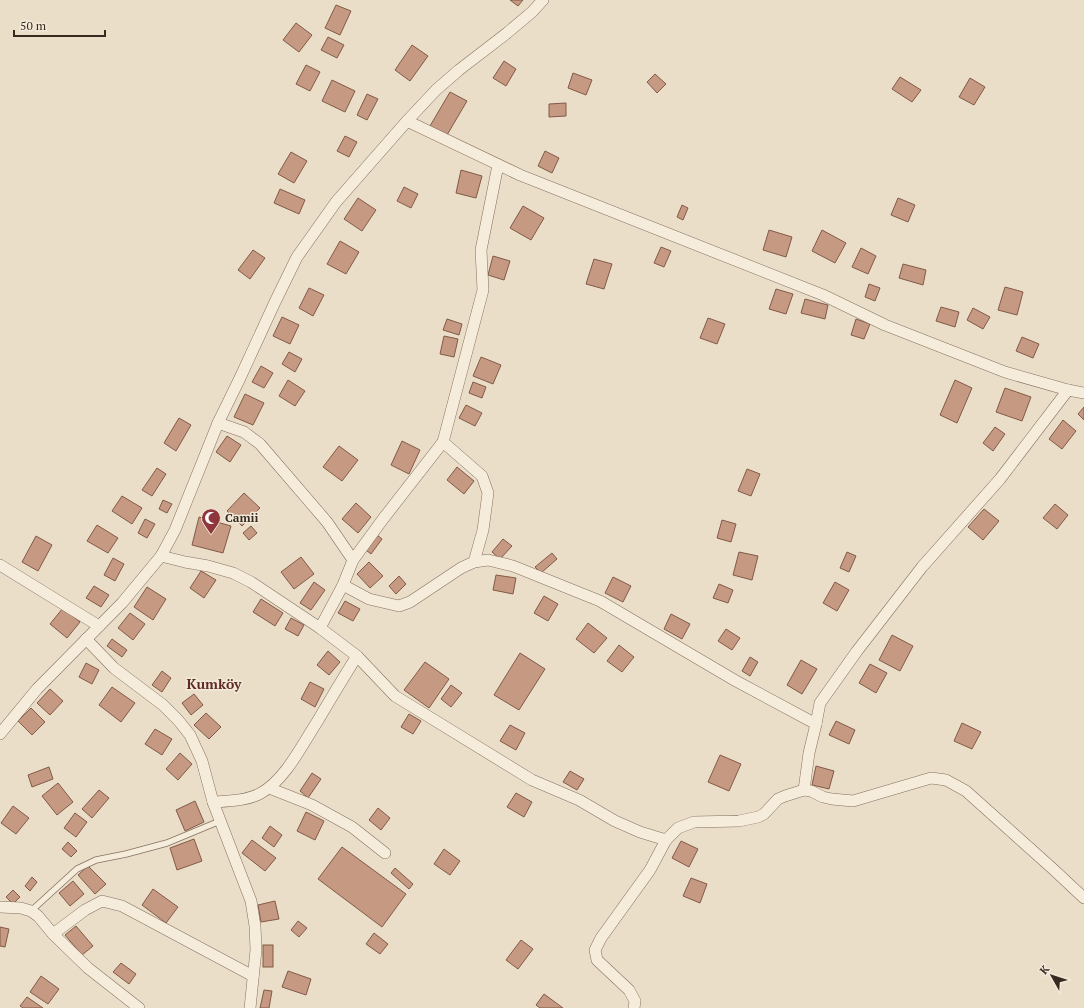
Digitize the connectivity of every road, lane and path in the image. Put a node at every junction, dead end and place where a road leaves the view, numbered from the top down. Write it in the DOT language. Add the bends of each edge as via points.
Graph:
graph roads {
  1 [pos="543,0"];
  2 [pos="407,122"];
  3 [pos="498,165"];
  4 [pos="1068,390"];
  5 [pos="1084,393"];
  6 [pos="218,423"];
  7 [pos="442,442"];
  8 [pos="161,556"];
  9 [pos="354,560"];
  10 [pos="474,562"];
  11 [pos="0,565"];
  12 [pos="343,585"];
  13 [pos="99,626"];
  14 [pos="320,628"];
  15 [pos="86,639"];
  16 [pos="357,656"];
  17 [pos="816,724"];
  18 [pos="0,734"];
  19 [pos="269,788"];
  20 [pos="804,790"];
  21 [pos="213,802"];
  22 [pos="220,821"];
  23 [pos="666,840"];
  24 [pos="385,853"];
  25 [pos="1084,898"];
  26 [pos="0,907"];
  27 [pos="31,911"];
  28 [pos="53,934"];
  29 [pos="253,976"];
  30 [pos="139,1008"];
  31 [pos="250,1008"];
  32 [pos="634,1008"];
  1 -- 2 [label="street" via="532,12 436,90"];
  2 -- 3 [label="street"];
  2 -- 6 [label="street" via="336,202 297,257"];
  3 -- 4 [label="street" via="520,176 823,295 885,325 1005,372"];
  3 -- 7 [label="street" via="481,250 483,290"];
  4 -- 5 [label="street"];
  4 -- 17 [label="street" via="1000,478 922,566 857,651 820,703"];
  6 -- 8 [label="street" via="175,530"];
  6 -- 9 [label="street" via="244,432 260,444 327,522"];
  7 -- 9 [label="street"];
  7 -- 10 [label="street" via="482,476 488,493 483,530"];
  8 -- 13 [label="street"];
  8 -- 14 [label="street" via="233,573 252,582"];
  9 -- 12 [label="street"];
  10 -- 12 [label="street" via="410,602 399,606 369,600"];
  10 -- 17 [label="street" via="488,560 513,566 600,601 736,681"];
  11 -- 13 [label="street"];
  12 -- 14 [label="street"];
  13 -- 15 [label="street"];
  14 -- 16 [label="street"];
  15 -- 18 [label="street" via="37,689"];
  15 -- 21 [label="street" via="114,668 163,705 190,735 202,761"];
  16 -- 19 [label="street" via="300,748 279,779"];
  16 -- 23 [label="street" via="395,696 532,780 579,800 615,821"];
  17 -- 20 [label="street"];
  19 -- 21 [label="street" via="240,800"];
  19 -- 24 [label="street" via="312,805 352,827"];
  20 -- 23 [label="street" via="778,800 758,817 739,821 694,822 678,828"];
  20 -- 25 [label="street" via="823,797 853,801 931,778 946,780 966,791"];
  21 -- 22 [label="street"];
  22 -- 27 [label="lane" via="167,843 96,860 77,869"];
  22 -- 29 [label="street" via="251,901 256,950"];
  23 -- 32 [label="street" via="650,870 595,950 597,960 629,990 635,1001"];
  26 -- 27 [label="street"];
  27 -- 28 [label="street"];
  28 -- 29 [label="street" via="85,910 102,901 122,906"];
  28 -- 30 [label="street" via="88,968"];
  29 -- 31 [label="street"];
}
